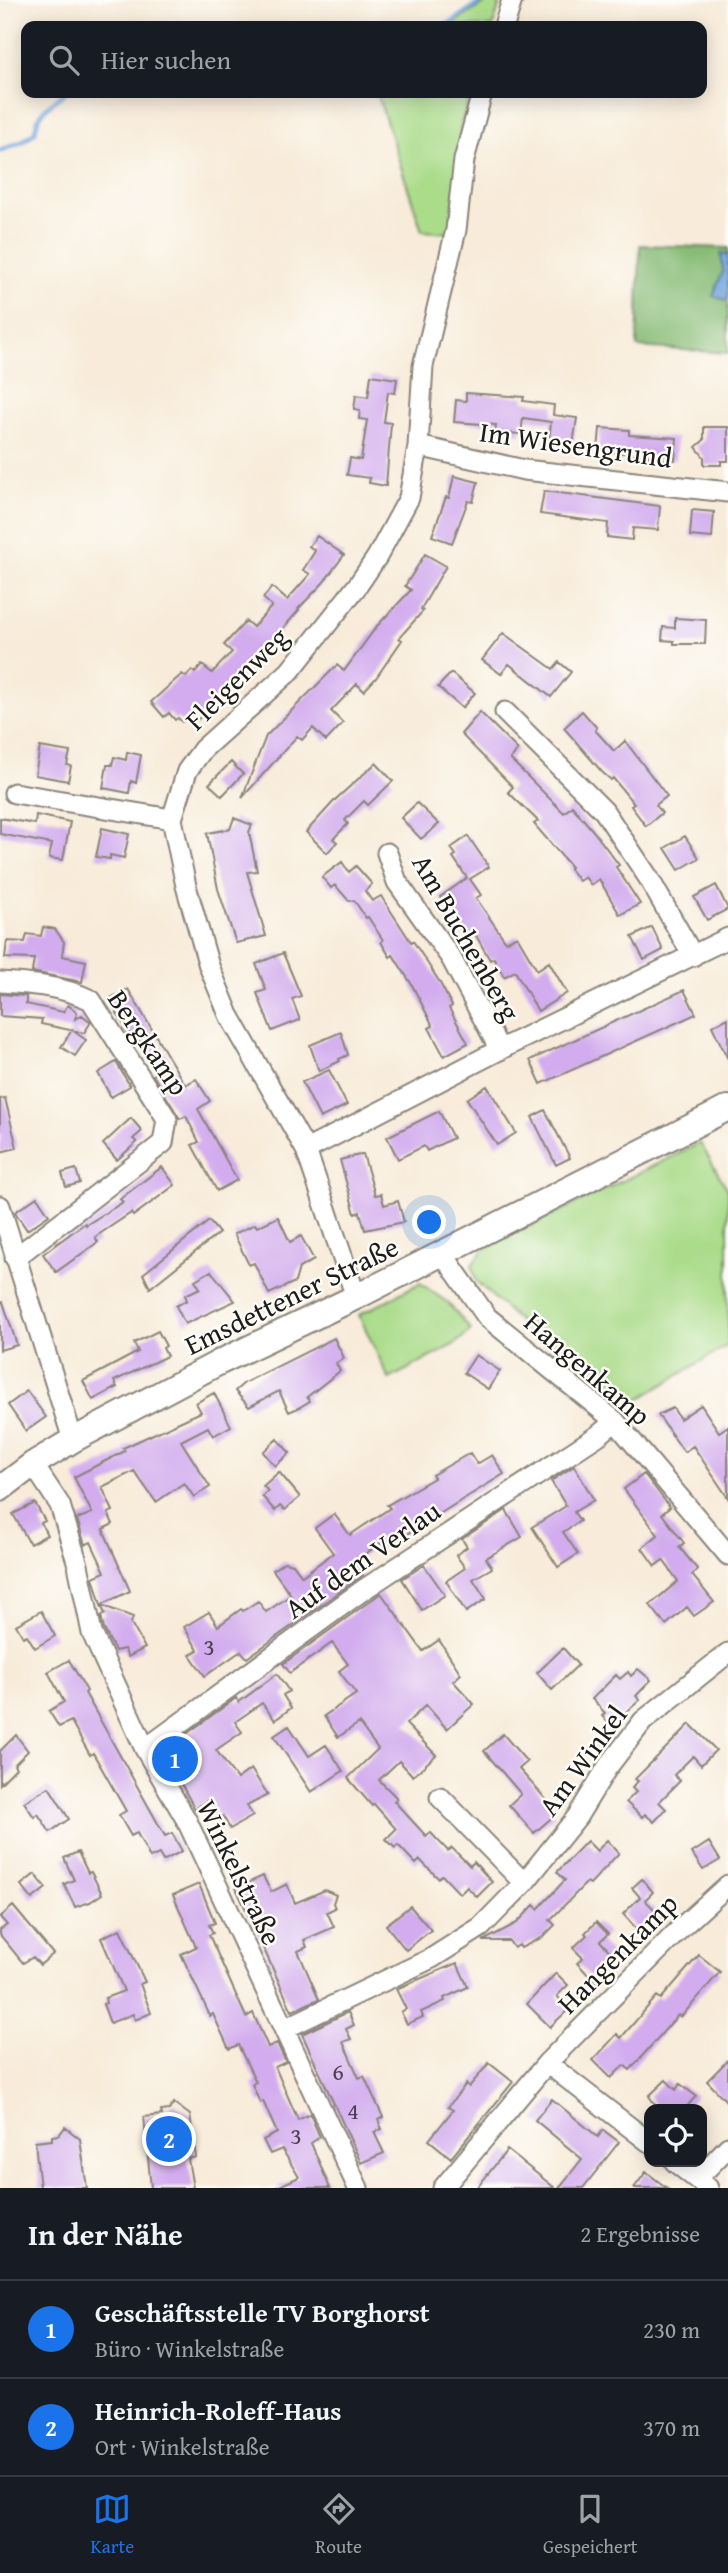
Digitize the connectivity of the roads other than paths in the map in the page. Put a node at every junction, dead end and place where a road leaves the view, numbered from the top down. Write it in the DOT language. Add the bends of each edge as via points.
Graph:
graph roads {
  1 [pos="512,0"];
  2 [pos="506,21"];
  3 [pos="481,98"];
  4 [pos="418,446"];
  5 [pos="728,492"];
  6 [pos="505,712"];
  7 [pos="15,793"];
  8 [pos="172,819"];
  9 [pos="387,853"];
  10 [pos="728,938"];
  11 [pos="693,956"];
  12 [pos="0,982"];
  13 [pos="500,1050"];
  14 [pos="728,1108"];
  15 [pos="306,1150"];
  16 [pos="0,1206"];
  17 [pos="442,1253"];
  18 [pos="15,1258"];
  19 [pos="356,1297"];
  20 [pos="615,1421"];
  21 [pos="73,1440"];
  22 [pos="33,1464"];
  23 [pos="0,1489"];
  24 [pos="728,1555"];
  25 [pos="728,1653"];
  26 [pos="145,1749"];
  27 [pos="440,1797"];
  28 [pos="524,1883"];
  29 [pos="728,1885"];
  30 [pos="284,2029"];
  31 [pos="547,2063"];
  32 [pos="644,2138"];
  33 [pos="728,2147"];
  34 [pos="682,2167"];
  35 [pos="703,2183"];
  36 [pos="358,2188"];
  37 [pos="443,2188"];
  1 -- 2 [label="street"];
  3 -- 4 [label="street, Fleigenweg" via="464,160 456,230 423,366"];
  4 -- 5 [label="street, Im Wiesengrund" via="524,470"];
  4 -- 8 [label="street, Fleigenweg" via="409,498 364,576 290,671 203,749 187,771"];
  6 -- 11 [label="street" via="604,811"];
  7 -- 8 [label="street"];
  8 -- 15 [label="street, Fleigenweg" via="209,966 229,1015"];
  9 -- 13 [label="street, Am Buchenberg" via="397,882 451,958"];
  10 -- 11 [label="street, Am Buchenberg"];
  11 -- 13 [label="street, Am Buchenberg"];
  12 -- 18 [label="street, Bergkamp" via="36,984 91,1000 167,1119 163,1143"];
  13 -- 15 [label="street, Am Buchenberg"];
  14 -- 17 [label="main road, Emsdettener Straße"];
  15 -- 19 [label="street, Fleigenweg"];
  16 -- 18 [label="street"];
  17 -- 19 [label="main road, Emsdettener Straße"];
  17 -- 20 [label="street, Hangenkamp" via="487,1317"];
  18 -- 21 [label="street"];
  19 -- 21 [label="main road, Emsdettener Straße"];
  20 -- 24 [label="street, Hangenkamp"];
  20 -- 26 [label="street, Auf dem Verlau" via="363,1590"];
  21 -- 22 [label="main road, Emsdettener Straße"];
  22 -- 23 [label="main road, Emsdettener Straße"];
  22 -- 26 [label="street, Winkelstraße" via="60,1505 92,1633"];
  25 -- 28 [label="street, Am Winkel" via="643,1721 577,1817"];
  26 -- 30 [label="street, Winkelstraße" via="187,1821"];
  27 -- 28 [label="street"];
  28 -- 30 [label="street, Am Winkel" via="481,1927 432,1958"];
  29 -- 31 [label="street, Hangenkamp"];
  30 -- 36 [label="street, Winkelstraße"];
  31 -- 32 [label="street"];
  31 -- 37 [label="street, Hangenkamp"];
  33 -- 35 [label="street"];
  34 -- 35 [label="street"];
}
